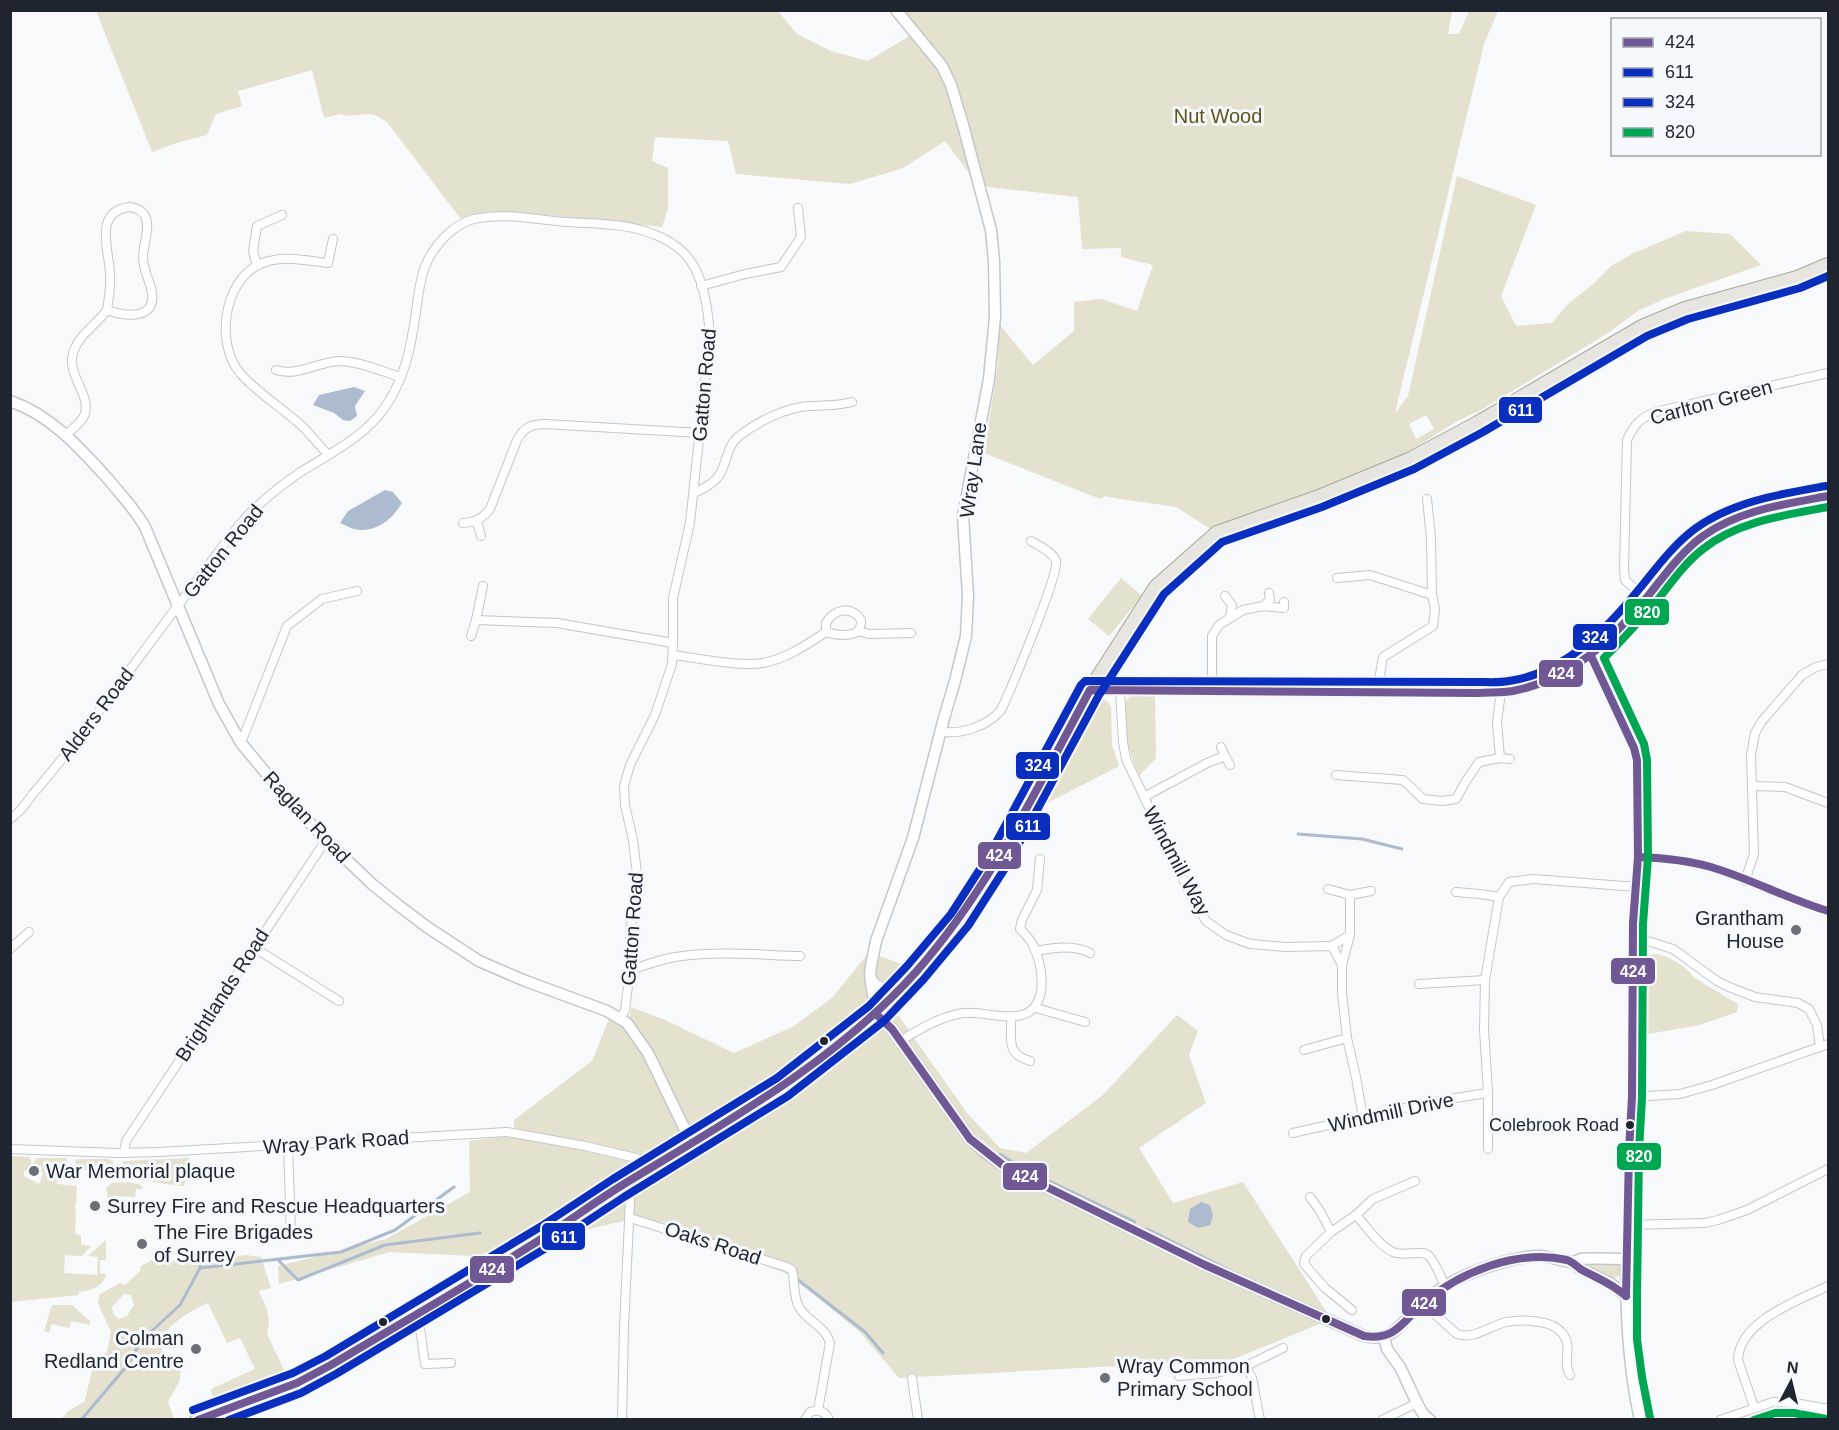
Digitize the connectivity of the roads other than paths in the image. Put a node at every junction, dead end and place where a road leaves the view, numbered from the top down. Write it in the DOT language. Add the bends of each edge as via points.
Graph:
graph roads {
  1 [pos="896,10"];
  2 [pos="798,208"];
  3 [pos="282,215"];
  4 [pos="333,239"];
  5 [pos="1828,265"];
  6 [pos="257,266"];
  7 [pos="701,286"];
  8 [pos="107,310"];
  9 [pos="276,370"];
  10 [pos="1828,373"];
  11 [pos="400,376"];
  12 [pos="852,402"];
  13 [pos="11,404"];
  14 [pos="700,433"];
  15 [pos="66,435"];
  16 [pos="328,455"];
  17 [pos="694,493"];
  18 [pos="1828,496"];
  19 [pos="1427,499"];
  20 [pos="477,521"];
  21 [pos="463,523"];
  22 [pos="480,536"];
  23 [pos="1031,541"];
  24 [pos="1337,578"];
  25 [pos="483,586"];
  26 [pos="357,591"];
  27 [pos="1269,592"];
  28 [pos="1432,595"];
  29 [pos="1225,596"];
  30 [pos="1645,598"];
  31 [pos="1284,602"];
  32 [pos="178,606"];
  33 [pos="1263,606"];
  34 [pos="1230,617"];
  35 [pos="476,620"];
  36 [pos="858,631"];
  37 [pos="826,632"];
  38 [pos="911,633"];
  39 [pos="471,636"];
  40 [pos="673,643"];
  41 [pos="673,655"];
  42 [pos="1591,656"];
  43 [pos="1828,664"];
  44 [pos="1090,690"];
  45 [pos="1120,690"];
  46 [pos="1212,690"];
  47 [pos="1501,692"];
  48 [pos="1382,693"];
  49 [pos="940,732"];
  50 [pos="241,743"];
  51 [pos="1221,747"];
  52 [pos="1225,756"];
  53 [pos="1500,758"];
  54 [pos="1510,759"];
  55 [pos="1230,765"];
  56 [pos="1336,775"];
  57 [pos="1752,786"];
  58 [pos="1144,797"];
  59 [pos="1828,803"];
  60 [pos="10,819"];
  61 [pos="326,840"];
  62 [pos="1638,857"];
  63 [pos="1040,859"];
  64 [pos="1745,881"];
  65 [pos="1637,887"];
  66 [pos="1328,889"];
  67 [pos="1371,891"];
  68 [pos="1456,892"];
  69 [pos="1350,895"];
  70 [pos="1499,897"];
  71 [pos="1828,911"];
  72 [pos="29,932"];
  73 [pos="1350,935"];
  74 [pos="1632,936"];
  75 [pos="1332,946"];
  76 [pos="253,947"];
  77 [pos="10,949"];
  78 [pos="1035,951"];
  79 [pos="1090,953"];
  80 [pos="800,956"];
  81 [pos="1342,965"];
  82 [pos="630,970"];
  83 [pos="870,976"];
  84 [pos="1485,980"];
  85 [pos="1419,984"];
  86 [pos="896,993"];
  87 [pos="339,1001"];
  88 [pos="1036,1008"];
  89 [pos="876,1014"];
  90 [pos="1011,1016"];
  91 [pos="621,1018"];
  92 [pos="1085,1022"];
  93 [pos="1347,1038"];
  94 [pos="900,1041"];
  95 [pos="1824,1046"];
  96 [pos="1304,1050"];
  97 [pos="1030,1061"];
  98 [pos="1488,1093"];
  99 [pos="1632,1096"];
  100 [pos="1363,1118"];
  101 [pos="1293,1133"];
  102 [pos="691,1142"];
  103 [pos="288,1144"];
  104 [pos="10,1149"];
  105 [pos="1488,1149"];
  106 [pos="124,1153"];
  107 [pos="657,1163"];
  108 [pos="1828,1169"];
  109 [pos="631,1179"];
  110 [pos="1415,1181"];
  111 [pos="1310,1197"];
  112 [pos="1356,1215"];
  113 [pos="630,1218"];
  114 [pos="1629,1225"];
  115 [pos="1331,1232"];
  116 [pos="291,1233"];
  117 [pos="1626,1259"];
  118 [pos="1572,1262"];
  119 [pos="1445,1286"];
  120 [pos="1828,1286"];
  121 [pos="1626,1296"];
  122 [pos="1422,1304"];
  123 [pos="1352,1310"];
  124 [pos="418,1314"];
  125 [pos="1384,1337"];
  126 [pos="1283,1348"];
  127 [pos="451,1363"];
  128 [pos="1246,1366"];
  129 [pos="1570,1375"];
  130 [pos="1179,1376"];
  131 [pos="912,1378"];
  132 [pos="1416,1403"];
  133 [pos="1754,1407"];
  134 [pos="1826,1409"];
  135 [pos="818,1410"];
  136 [pos="197,1419"];
  137 [pos="622,1419"];
  138 [pos="805,1419"];
  139 [pos="829,1419"];
  140 [pos="918,1419"];
  141 [pos="1260,1419"];
  142 [pos="1382,1419"];
  143 [pos="1430,1419"];
  144 [pos="1640,1419"];
  145 [pos="1720,1419"];
  146 [pos="1821,1419"];
  1 -- 49 [label="street, Wray Lane" via="942,66 951,85 991,231 994,261 995,317 990,368 963,516 966,636"];
  2 -- 7 [label="street" via="801,237 781,267"];
  3 -- 6 [label="street" via="257,226 253,251"];
  4 -- 6 [label="street" via="328,263 286,258"];
  5 -- 44 [label="main road" via="1797,278 1685,309 1642,327 1409,460 1318,498 1217,532 1156,587"];
  6 -- 16 [label="street" via="238,284 230,300 227,346 240,373"];
  7 -- 11 [label="street, Gatton Road" via="686,255 652,233 504,216 475,219 447,235 424,266 412,337"];
  7 -- 14 [label="street, Gatton Road" via="710,336"];
  8 -- 8 [label="street" via="107,226 122,208 137,208 146,218 143,266 152,302 138,315"];
  8 -- 15 [label="street" via="74,350 72,368 86,404 82,421"];
  9 -- 11 [label="street" via="292,373 339,361"];
  10 -- 30 [label="street, Carlton Green" via="1655,412 1634,426 1627,440 1623,569 1625,580"];
  11 -- 16 [label="street, Gatton Road" via="385,407 366,428"];
  12 -- 17 [label="street" via="808,406 768,417 737,438 719,476"];
  13 -- 15 [label="street, Raglan Road" via="40,415"];
  14 -- 17 [label="street, Gatton Road"];
  14 -- 20 [label="street" via="545,424 527,427 517,440 490,509"];
  15 -- 32 [label="street, Raglan Road" via="139,516"];
  16 -- 32 [label="street, Gatton Road" via="274,491 251,512"];
  17 -- 40 [label="street, Gatton Road" via="673,598"];
  18 -- 30 [label="street" via="1752,513 1705,534 1681,555"];
  19 -- 28 [label="street"];
  20 -- 21 [label="street"];
  20 -- 22 [label="street"];
  23 -- 49 [label="street" via="1052,555 1055,569 1001,710 992,720 968,730"];
  24 -- 28 [label="street" via="1370,575"];
  25 -- 35 [label="street"];
  26 -- 50 [label="street" via="322,599 287,626"];
  27 -- 33 [label="street" via="1270,600"];
  28 -- 48 [label="street" via="1432,626 1383,657"];
  29 -- 34 [label="street" via="1232,605"];
  30 -- 42 [label="street"];
  31 -- 33 [label="street" via="1284,608"];
  32 -- 50 [label="street, Raglan Road" via="219,704"];
  32 -- 60 [label="street, Alders Road" via="92,721"];
  33 -- 34 [label="street"];
  34 -- 46 [label="street" via="1212,636"];
  35 -- 39 [label="street"];
  35 -- 40 [label="street" via="557,623"];
  36 -- 37 [label="street" via="836,635"];
  36 -- 37 [label="street" via="861,620 846,610 829,618"];
  36 -- 38 [label="street"];
  37 -- 41 [label="street" via="800,649 761,664"];
  40 -- 41 [label="street, Gatton Road"];
  41 -- 82 [label="street, Gatton Road" via="655,715 624,786 638,875 630,930"];
  42 -- 47 [label="street" via="1544,682"];
  42 -- 62 [label="street" via="1637,760"];
  43 -- 57 [label="street" via="1802,675 1759,725 1752,748"];
  44 -- 45 [label="street"];
  44 -- 86 [label="main road" via="1000,857 959,920"];
  45 -- 46 [label="street"];
  45 -- 58 [label="street, Windmill Way" via="1126,759"];
  46 -- 48 [label="street"];
  47 -- 48 [label="street"];
  47 -- 53 [label="street" via="1497,722"];
  49 -- 83 [label="street, Wray Lane" via="913,838 876,941"];
  50 -- 61 [label="street, Raglan Road"];
  51 -- 52 [label="street"];
  52 -- 55 [label="street"];
  52 -- 58 [label="street"];
  53 -- 54 [label="street"];
  53 -- 56 [label="street" via="1479,762 1456,799 1442,801 1423,799 1403,780"];
  57 -- 59 [label="street" via="1785,786"];
  57 -- 64 [label="street" via="1754,854"];
  58 -- 75 [label="street, Windmill Way" via="1206,921 1226,935 1250,944"];
  61 -- 76 [label="street, Brightlands Road"];
  61 -- 91 [label="street, Raglan Road" via="398,905 479,961"];
  62 -- 64 [label="street" via="1688,862"];
  62 -- 65 [label="street"];
  63 -- 78 [label="street" via="1037,890 1020,929"];
  64 -- 71 [label="street"];
  65 -- 70 [label="street" via="1533,879 1509,882"];
  65 -- 74 [label="street"];
  66 -- 69 [label="street"];
  67 -- 69 [label="street"];
  68 -- 70 [label="street"];
  69 -- 73 [label="street"];
  70 -- 84 [label="street"];
  72 -- 77 [label="street"];
  73 -- 75 [label="street"];
  73 -- 81 [label="street"];
  74 -- 95 [label="street" via="1674,949 1730,987 1809,1009"];
  74 -- 99 [label="street"];
  75 -- 81 [label="street"];
  76 -- 87 [label="street"];
  76 -- 106 [label="street, Brightlands Road" via="126,1141"];
  78 -- 79 [label="street" via="1062,947"];
  78 -- 88 [label="street" via="1041,974 1041,999"];
  80 -- 82 [label="street" via="693,955"];
  81 -- 93 [label="street"];
  82 -- 91 [label="street, Gatton Road"];
  83 -- 86 [label="street" via="876,984"];
  83 -- 89 [label="street, Wray Lane"];
  84 -- 85 [label="street"];
  84 -- 98 [label="street"];
  86 -- 89 [label="main road"];
  88 -- 90 [label="street"];
  88 -- 92 [label="street"];
  89 -- 94 [label="street"];
  89 -- 102 [label="main road" via="794,1080"];
  90 -- 94 [label="street" via="963,1013 927,1025"];
  90 -- 97 [label="street" via="1013,1051 1018,1058"];
  91 -- 102 [label="street, Raglan Road" via="648,1053"];
  93 -- 96 [label="street"];
  93 -- 100 [label="street"];
  94 -- 125 [label="street" via="970,1139 1004,1166 1334,1323 1371,1338"];
  95 -- 99 [label="street" via="1680,1094"];
  98 -- 100 [label="street, Windmill Drive"];
  98 -- 105 [label="street"];
  99 -- 114 [label="street"];
  100 -- 101 [label="street, Windmill Drive"];
  102 -- 107 [label="main road"];
  103 -- 106 [label="street, Wray Park Road"];
  103 -- 107 [label="street, Wray Park Road" via="507,1132"];
  103 -- 116 [label="street"];
  104 -- 106 [label="street, Wray Park Road"];
  107 -- 109 [label="main road"];
  108 -- 114 [label="street" via="1747,1210 1718,1220"];
  109 -- 113 [label="street"];
  109 -- 124 [label="main road"];
  110 -- 112 [label="street" via="1373,1199"];
  111 -- 115 [label="street"];
  112 -- 115 [label="street"];
  112 -- 119 [label="street" via="1393,1252 1429,1255"];
  113 -- 135 [label="street, Oaks Road" via="787,1267 793,1273 798,1306 826,1332 830,1343"];
  113 -- 137 [label="street"];
  114 -- 117 [label="street"];
  115 -- 123 [label="street" via="1306,1256 1304,1264"];
  117 -- 118 [label="street"];
  117 -- 121 [label="street"];
  118 -- 119 [label="street" via="1546,1256 1521,1258 1479,1270"];
  118 -- 121 [label="street"];
  119 -- 122 [label="street"];
  120 -- 133 [label="street" via="1780,1309 1743,1340 1738,1360"];
  121 -- 144 [label="street" via="1628,1350"];
  122 -- 125 [label="street" via="1398,1329"];
  122 -- 129 [label="street" via="1463,1336 1520,1320 1552,1325 1568,1343"];
  124 -- 127 [label="street" via="425,1364"];
  124 -- 136 [label="main road" via="297,1383"];
  125 -- 132 [label="street"];
  126 -- 128 [label="street"];
  128 -- 130 [label="street"];
  128 -- 141 [label="street"];
  131 -- 140 [label="street"];
  132 -- 142 [label="street"];
  132 -- 143 [label="street"];
  133 -- 134 [label="street" via="1784,1402"];
  133 -- 145 [label="street"];
  134 -- 146 [label="street"];
  135 -- 138 [label="street"];
  135 -- 139 [label="street"];
}
